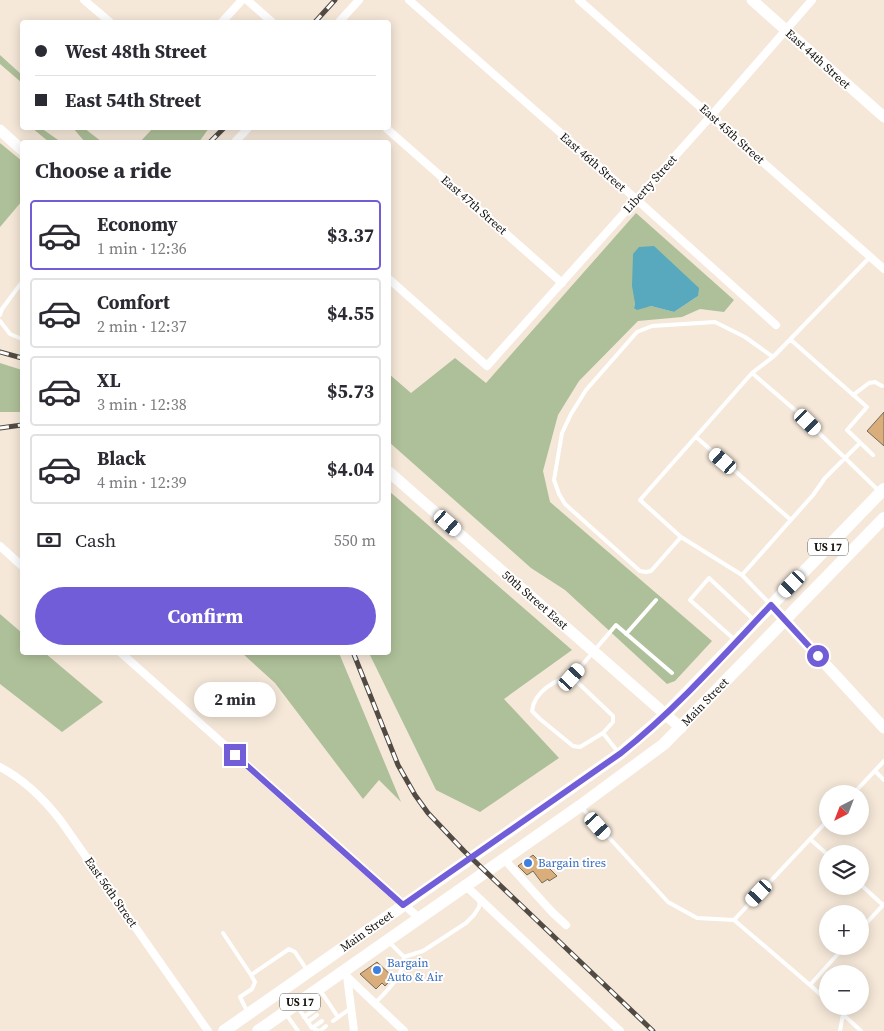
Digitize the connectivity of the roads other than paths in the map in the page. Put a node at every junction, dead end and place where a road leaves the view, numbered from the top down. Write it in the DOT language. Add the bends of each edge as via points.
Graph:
graph roads {
  1 [pos="84,0"];
  2 [pos="98,0"];
  3 [pos="242,0"];
  4 [pos="247,0"];
  5 [pos="359,0"];
  6 [pos="409,0"];
  7 [pos="579,0"];
  8 [pos="752,0"];
  9 [pos="812,0"];
  10 [pos="92,7"];
  11 [pos="108,20"];
  12 [pos="224,20"];
  13 [pos="270,20"];
  14 [pos="341,20"];
  15 [pos="786,30"];
  16 [pos="711,116"];
  17 [pos="884,117"];
  18 [pos="0,130"];
  19 [pos="246,130"];
  20 [pos="388,130"];
  21 [pos="237,140"];
  22 [pos="20,148"];
  23 [pos="636,199"];
  24 [pos="870,257"];
  25 [pos="884,269"];
  26 [pos="391,281"];
  27 [pos="562,283"];
  28 [pos="20,285"];
  29 [pos="0,315"];
  30 [pos="0,321"];
  31 [pos="776,325"];
  32 [pos="20,338"];
  33 [pos="791,340"];
  34 [pos="773,357"];
  35 [pos="752,372"];
  36 [pos="883,386"];
  37 [pos="853,395"];
  38 [pos="696,437"];
  39 [pos="860,443"];
  40 [pos="873,455"];
  41 [pos="845,458"];
  42 [pos="391,474"];
  43 [pos="882,491"];
  44 [pos="884,518"];
  45 [pos="791,520"];
  46 [pos="681,537"];
  47 [pos="0,546"];
  48 [pos="20,564"];
  49 [pos="742,575"];
  50 [pos="656,600"];
  51 [pos="771,605"];
  52 [pos="785,620"];
  53 [pos="755,622"];
  54 [pos="626,634"];
  55 [pos="737,641"];
  56 [pos="594,652"];
  57 [pos="123,655"];
  58 [pos="672,673"];
  59 [pos="572,677"];
  60 [pos="665,715"];
  61 [pos="681,728"];
  62 [pos="884,728"];
  63 [pos="603,733"];
  64 [pos="619,754"];
  65 [pos="884,761"];
  66 [pos="0,767"];
  67 [pos="875,771"];
  68 [pos="884,780"];
  69 [pos="862,785"];
  70 [pos="580,806"];
  71 [pos="819,830"];
  72 [pos="810,839"];
  73 [pos="819,847"];
  74 [pos="504,859"];
  75 [pos="466,886"];
  76 [pos="869,892"];
  77 [pos="480,899"];
  78 [pos="883,904"];
  79 [pos="403,905"];
  80 [pos="419,918"];
  81 [pos="734,920"];
  82 [pos="869,920"];
  83 [pos="566,925"];
  84 [pos="223,933"];
  85 [pos="387,940"];
  86 [pos="837,955"];
  87 [pos="404,957"];
  88 [pos="308,972"];
  89 [pos="344,974"];
  90 [pos="251,975"];
  91 [pos="810,985"];
  92 [pos="319,988"];
  93 [pos="819,993"];
  94 [pos="327,1001"];
  95 [pos="375,1003"];
  96 [pos="296,1004"];
  97 [pos="322,1005"];
  98 [pos="330,1006"];
  99 [pos="351,1008"];
  100 [pos="314,1010"];
  101 [pos="325,1010"];
  102 [pos="334,1011"];
  103 [pos="284,1012"];
  104 [pos="249,1013"];
  105 [pos="329,1015"];
  106 [pos="842,1015"];
  107 [pos="843,1015"];
  108 [pos="317,1016"];
  109 [pos="338,1017"];
  110 [pos="304,1018"];
  111 [pos="322,1021"];
  112 [pos="333,1021"];
  113 [pos="308,1022"];
  114 [pos="326,1026"];
  115 [pos="312,1028"];
  116 [pos="265,1029"];
  117 [pos="208,1031"];
  118 [pos="224,1031"];
  119 [pos="298,1031"];
  120 [pos="354,1031"];
  121 [pos="404,1031"];
  122 [pos="620,1031"];
  123 [pos="840,1031"];
  124 [pos="861,1031"];
  1 -- 10 [label="street"];
  2 -- 10 [label="street"];
  3 -- 12 [label="street"];
  4 -- 13 [label="street"];
  5 -- 14 [label="street"];
  6 -- 23 [label="street, East 46th Street"];
  7 -- 16 [label="street, East 45th Street"];
  8 -- 15 [label="street, East 44th Street"];
  9 -- 15 [label="street, Liberty Street"];
  10 -- 11 [label="street"];
  15 -- 16 [label="street, Liberty Street"];
  15 -- 17 [label="street, East 44th Street"];
  16 -- 23 [label="street, Liberty Street"];
  16 -- 24 [label="street, East 45th Street"];
  18 -- 22 [label="street"];
  19 -- 21 [label="street"];
  20 -- 27 [label="street, East 47th Street"];
  23 -- 27 [label="street, Liberty Street"];
  23 -- 31 [label="street, East 46th Street"];
  24 -- 25 [label="street, East 45th Street"];
  24 -- 33 [label="lane"];
  26 -- 27 [label="street, Liberty Street" via="487,366"];
  28 -- 29 [label="lane"];
  30 -- 32 [label="lane" via="10,334"];
  33 -- 34 [label="lane"];
  33 -- 37 [label="lane"];
  34 -- 35 [label="lane"];
  34 -- 46 [label="lane" via="745,337 715,322 652,326 637,332 586,390 571,414 562,433 554,480 565,504 640,571 652,571"];
  35 -- 38 [label="lane"];
  35 -- 41 [label="lane"];
  36 -- 37 [label="lane" via="869,383"];
  37 -- 39 [label="lane" via="867,407 847,430"];
  38 -- 45 [label="lane"];
  38 -- 46 [label="lane" via="640,500"];
  39 -- 40 [label="lane"];
  39 -- 41 [label="lane"];
  41 -- 43 [label="lane"];
  41 -- 45 [label="lane"];
  42 -- 56 [label="street, 50th Street East"];
  43 -- 51 [label="main road, Main Street / US 17"];
  44 -- 52 [label="main road, Main Street / US 17"];
  45 -- 49 [label="lane"];
  46 -- 49 [label="lane"];
  47 -- 48 [label="street"];
  49 -- 51 [label="lane"];
  50 -- 54 [label="lane"];
  51 -- 52 [label="street"];
  51 -- 53 [label="main road, Main Street / US 17"];
  52 -- 61 [label="main road, Main Street / US 17"];
  52 -- 62 [label="street"];
  53 -- 55 [label="main road, Main Street / US 17"];
  53 -- 55 [label="lane" via="709,578 690,600"];
  54 -- 56 [label="lane" via="616,625"];
  54 -- 58 [label="lane"];
  55 -- 60 [label="main road, Main Street / US 17"];
  56 -- 59 [label="lane"];
  56 -- 60 [label="street, 50th Street East"];
  57 -- 79 [label="street"];
  59 -- 63 [label="lane" via="613,716 613,722"];
  59 -- 63 [label="lane" via="548,686 533,704 532,711 574,746 580,747"];
  60 -- 61 [label="street, 50th Street East"];
  60 -- 64 [label="main road, Main Street / US 17"];
  61 -- 70 [label="main road, Main Street / US 17" via="645,760"];
  63 -- 64 [label="lane"];
  64 -- 79 [label="main road, Main Street / US 17"];
  65 -- 67 [label="lane"];
  66 -- 117 [label="street, East 56th Street" via="30,787 61,821"];
  67 -- 68 [label="lane"];
  67 -- 69 [label="lane"];
  70 -- 74 [label="main road, Main Street / US 17"];
  70 -- 81 [label="lane" via="668,902 697,918"];
  71 -- 72 [label="lane"];
  72 -- 73 [label="lane"];
  72 -- 81 [label="lane"];
  74 -- 75 [label="main road, Main Street / US 17"];
  74 -- 83 [label="street"];
  75 -- 77 [label="street"];
  75 -- 80 [label="main road, Main Street / US 17"];
  76 -- 78 [label="lane"];
  77 -- 87 [label="lane" via="479,907 466,923 423,951"];
  77 -- 122 [label="street"];
  78 -- 82 [label="lane"];
  79 -- 80 [label="street"];
  79 -- 88 [label="main road, Main Street / US 17"];
  80 -- 85 [label="main road, Main Street / US 17"];
  81 -- 91 [label="lane"];
  84 -- 90 [label="lane"];
  85 -- 87 [label="lane"];
  85 -- 89 [label="main road, Main Street / US 17"];
  86 -- 91 [label="lane"];
  87 -- 95 [label="lane" via="404,966"];
  88 -- 90 [label="lane" via="296,952 289,949"];
  88 -- 104 [label="main road, Main Street / US 17"];
  89 -- 92 [label="main road, Main Street / US 17"];
  89 -- 95 [label="street"];
  89 -- 99 [label="street"];
  90 -- 104 [label="lane" via="255,982 252,989 240,997"];
  91 -- 93 [label="lane"];
  92 -- 94 [label="lane"];
  92 -- 96 [label="main road, Main Street / US 17"];
  94 -- 97 [label="lane"];
  94 -- 98 [label="lane"];
  95 -- 121 [label="street"];
  96 -- 103 [label="main road, Main Street / US 17"];
  96 -- 110 [label="lane"];
  98 -- 101 [label="lane"];
  98 -- 102 [label="lane"];
  99 -- 109 [label="lane"];
  99 -- 120 [label="street"];
  100 -- 110 [label="lane"];
  102 -- 105 [label="lane"];
  102 -- 109 [label="lane"];
  103 -- 116 [label="main road, Main Street / US 17"];
  103 -- 119 [label="lane"];
  104 -- 118 [label="main road, Main Street / US 17"];
  106 -- 123 [label="lane"];
  107 -- 124 [label="lane"];
  108 -- 113 [label="lane"];
  109 -- 112 [label="lane"];
  110 -- 113 [label="lane"];
  111 -- 115 [label="lane"];
  113 -- 115 [label="lane"];
  114 -- 115 [label="lane" via="320,1030"];
}
